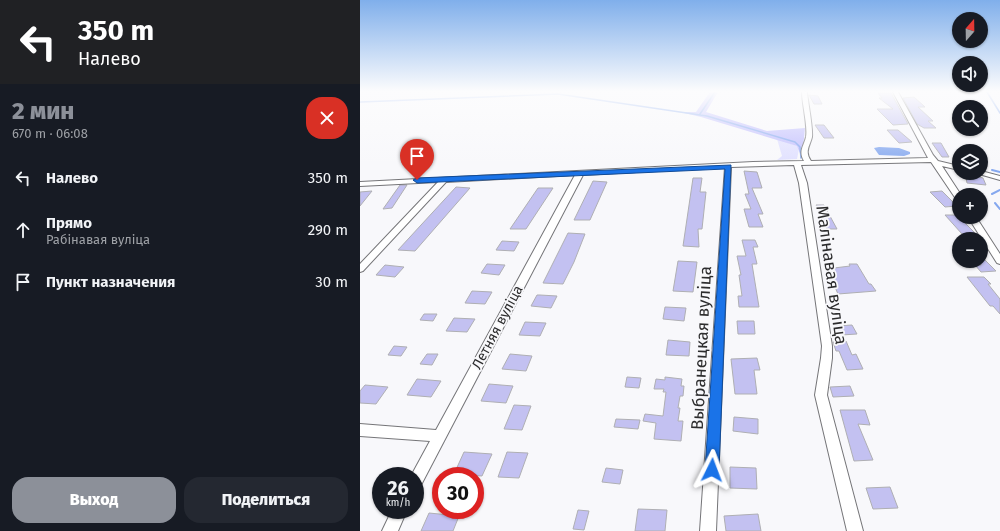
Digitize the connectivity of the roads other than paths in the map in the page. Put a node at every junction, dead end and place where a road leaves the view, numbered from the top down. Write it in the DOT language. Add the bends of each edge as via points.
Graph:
graph roads {
  1 [pos="808,117"];
  2 [pos="909,117"];
  3 [pos="933,160"];
  4 [pos="809,163"];
  5 [pos="797,164"];
  6 [pos="728,166"];
  7 [pos="952,166"];
  8 [pos="580,173"];
  9 [pos="988,175"];
  10 [pos="1000,178"];
  11 [pos="445,179"];
  12 [pos="360,184"];
  13 [pos="953,188"];
  14 [pos="976,224"];
  15 [pos="371,257"];
  16 [pos="360,258"];
  17 [pos="1000,261"];
  18 [pos="360,269"];
  19 [pos="360,430"];
  20 [pos="439,436"];
  21 [pos="423,467"];
  22 [pos="396,519"];
  23 [pos="390,531"];
  24 [pos="708,531"];
  25 [pos="855,531"];
  1 -- 4 [label="street" via="809,136 804,150"];
  2 -- 3 [label="street"];
  3 -- 4 [label="street"];
  3 -- 7 [label="street"];
  3 -- 13 [label="street"];
  4 -- 5 [label="street"];
  5 -- 6 [label="street"];
  5 -- 25 [label="street, Малінавая вуліца" via="803,183 827,346 828,359 822,378 821,395"];
  6 -- 8 [label="street"];
  6 -- 24 [label="street, Выбранецкая вуліца"];
  8 -- 11 [label="street"];
  8 -- 20 [label="street, Летняя вуліца"];
  9 -- 10 [label="street"];
  11 -- 12 [label="street"];
  11 -- 15 [label="street"];
  14 -- 17 [label="street"];
  15 -- 16 [label="street"];
  15 -- 18 [label="street"];
  19 -- 20 [label="street"];
  20 -- 21 [label="street, Летняя вуліца"];
  22 -- 23 [label="street"];
}
